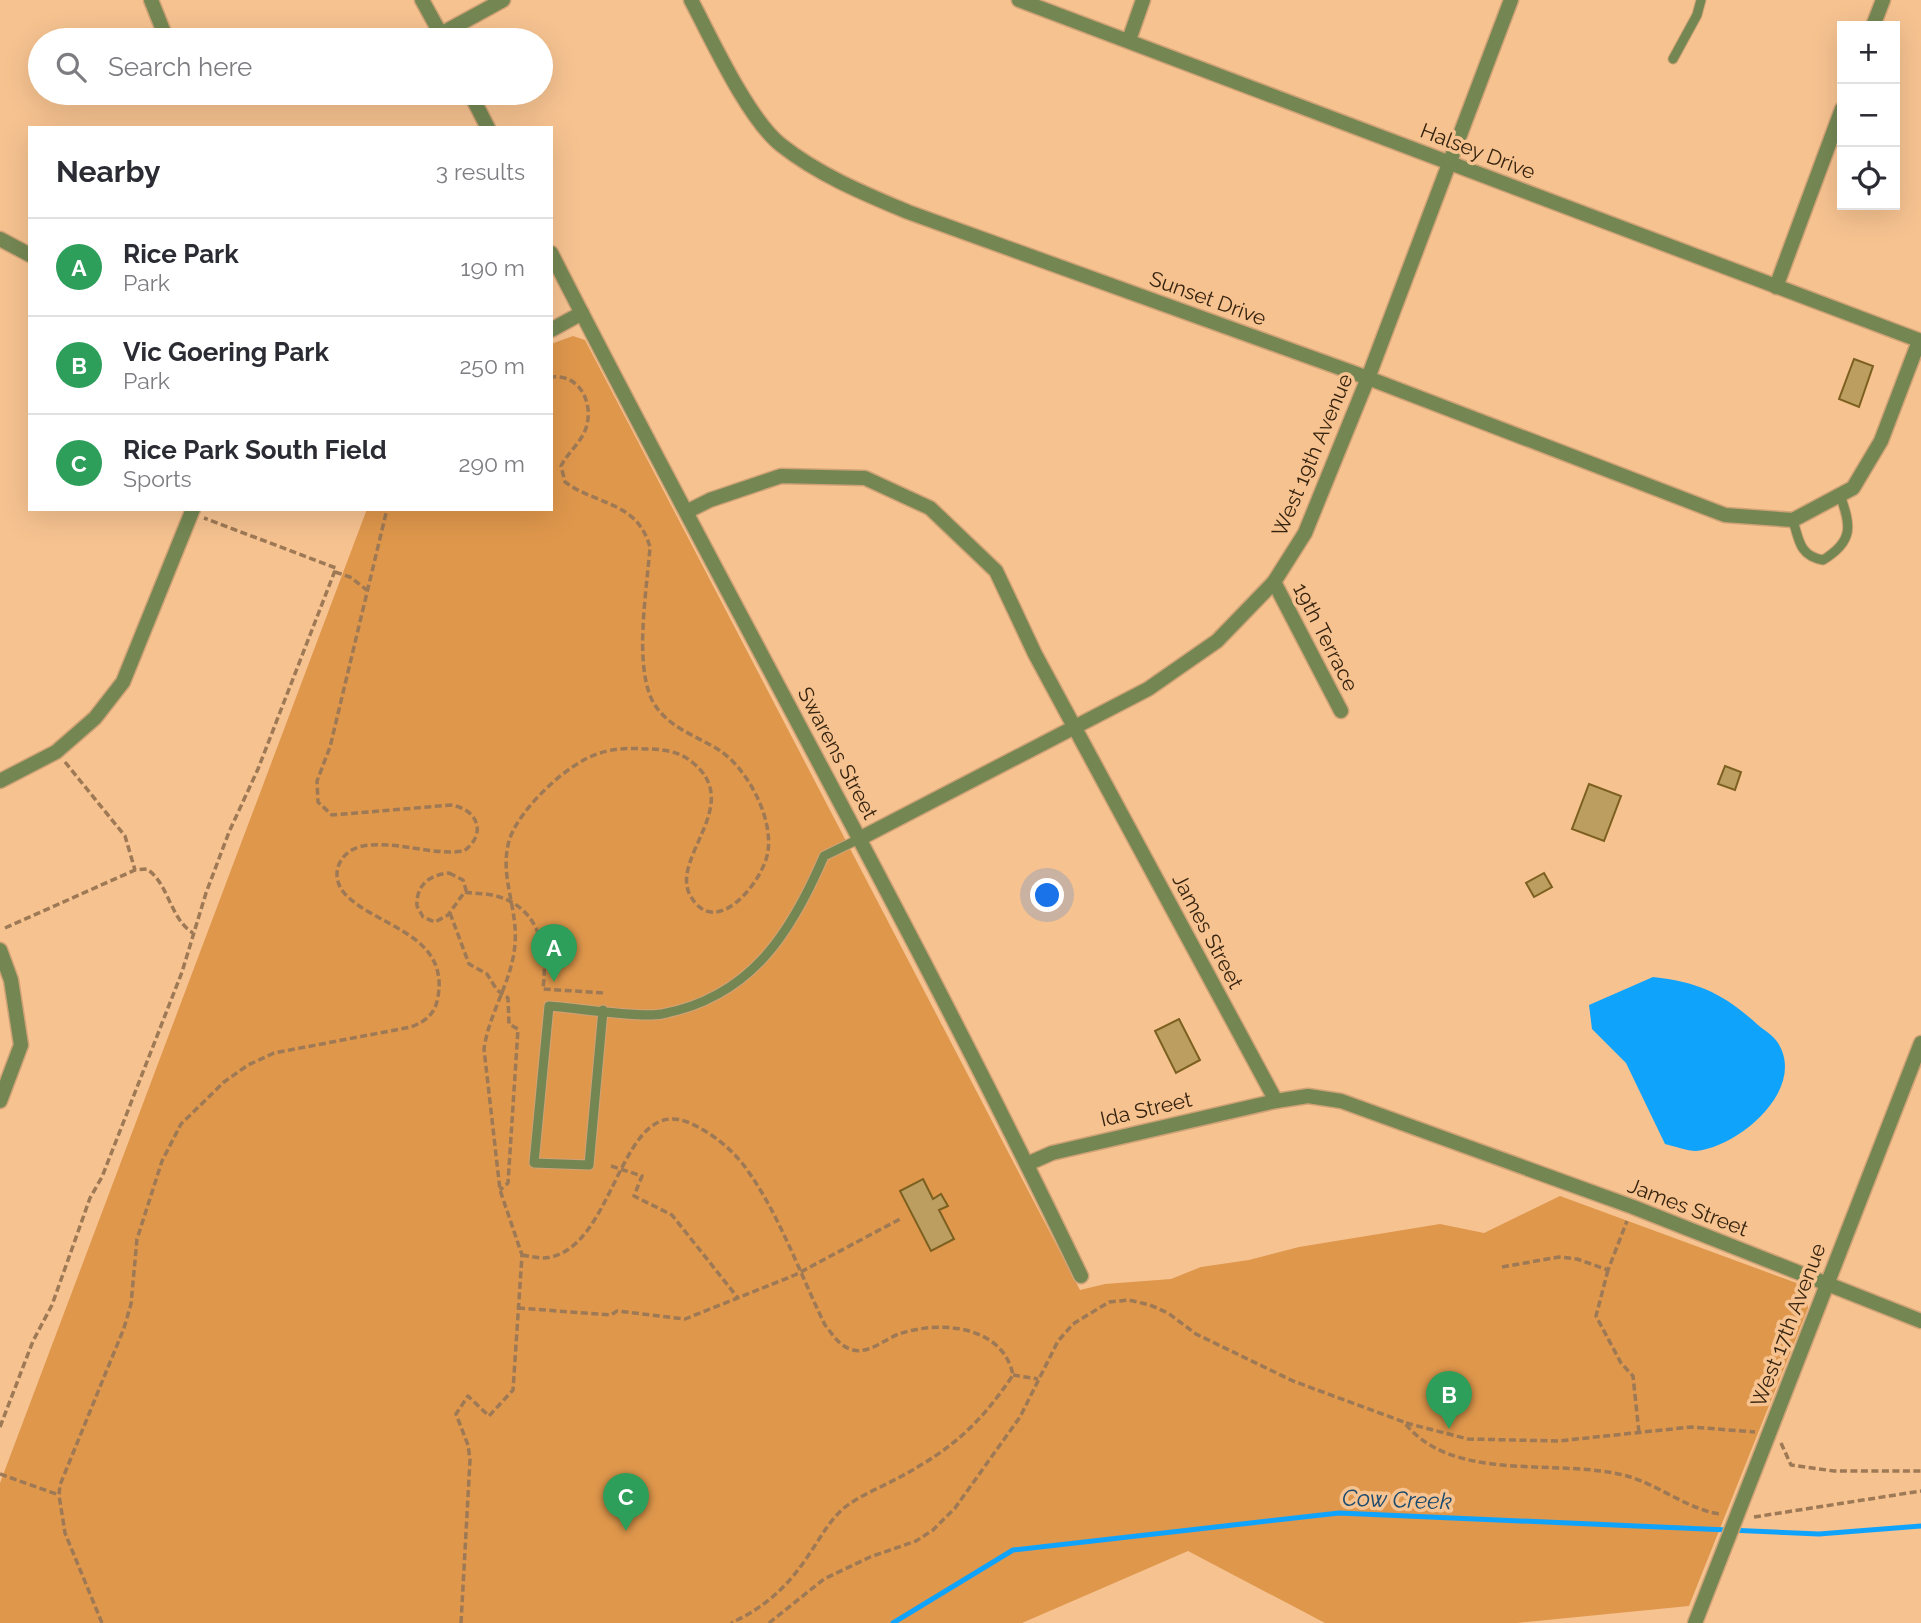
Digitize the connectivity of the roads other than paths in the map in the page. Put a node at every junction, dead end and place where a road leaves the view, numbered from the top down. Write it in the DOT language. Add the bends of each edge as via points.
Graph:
graph roads {
  1 [pos="151,0"];
  2 [pos="422,0"];
  3 [pos="503,0"];
  4 [pos="691,0"];
  5 [pos="1019,0"];
  6 [pos="1143,0"];
  7 [pos="1511,0"];
  8 [pos="1701,0"];
  9 [pos="1883,0"];
  10 [pos="1875,21"];
  11 [pos="162,28"];
  12 [pos="437,28"];
  13 [pos="457,28"];
  14 [pos="1129,40"];
  15 [pos="1673,59"];
  16 [pos="476,105"];
  17 [pos="1837,122"];
  18 [pos="487,126"];
  19 [pos="1450,163"];
  20 [pos="0,239"];
  21 [pos="28,254"];
  22 [pos="553,257"];
  23 [pos="1776,287"];
  24 [pos="582,313"];
  25 [pos="553,329"];
  26 [pos="1920,341"];
  27 [pos="1368,378"];
  28 [pos="1840,495"];
  29 [pos="688,511"];
  30 [pos="198,513"];
  31 [pos="1793,520"];
  32 [pos="1274,582"];
  33 [pos="1340,711"];
  34 [pos="1074,727"];
  35 [pos="0,781"];
  36 [pos="859,839"];
  37 [pos="0,950"];
  38 [pos="603,1010"];
  39 [pos="1921,1043"];
  40 [pos="0,1101"];
  41 [pos="1276,1101"];
  42 [pos="1027,1164"];
  43 [pos="1081,1276"];
  44 [pos="1826,1283"];
  45 [pos="1921,1321"];
  46 [pos="1695,1623"];
  1 -- 11 [label="street"];
  2 -- 12 [label="street"];
  3 -- 13 [label="street"];
  4 -- 27 [label="street, Sunset Drive" via="743,97 779,144 839,184"];
  5 -- 14 [label="street, Halsey Drive"];
  6 -- 14 [label="street"];
  7 -- 19 [label="street, West 19th Avenue"];
  8 -- 15 [label="lane"];
  9 -- 10 [label="street"];
  14 -- 19 [label="street, Halsey Drive"];
  16 -- 18 [label="street"];
  17 -- 23 [label="street"];
  19 -- 23 [label="street, Halsey Drive"];
  19 -- 27 [label="street, West 19th Avenue"];
  20 -- 21 [label="street"];
  22 -- 24 [label="street, Swarens Street"];
  23 -- 26 [label="street, Halsey Drive"];
  24 -- 25 [label="street"];
  24 -- 29 [label="street, Swarens Street"];
  26 -- 28 [label="street" via="1881,441 1853,488"];
  27 -- 31 [label="street, Sunset Drive" via="1725,515"];
  27 -- 32 [label="street, West 19th Avenue" via="1304,533"];
  28 -- 31 [label="street"];
  28 -- 31 [label="lane" via="1850,523 1844,544 1823,560 1810,558 1801,549"];
  29 -- 34 [label="street, James Street" via="781,476 865,478 930,508 996,571"];
  29 -- 36 [label="street, Swarens Street"];
  30 -- 35 [label="street" via="122,682 95,718 66,744"];
  32 -- 33 [label="street, 19th Terrace"];
  32 -- 34 [label="street, West 19th Avenue" via="1217,641 1148,689"];
  34 -- 36 [label="street, West 19th Avenue"];
  34 -- 41 [label="street, James Street"];
  36 -- 38 [label="lane" via="824,856 804,904 763,962 716,998 660,1014"];
  36 -- 42 [label="street, Swarens Street"];
  37 -- 40 [label="street" via="11,980 20,1045"];
  38 -- 38 [label="lane" via="549,1006 534,1163 589,1165"];
  39 -- 44 [label="street, West 17th Avenue"];
  41 -- 42 [label="street, Ida Street" via="1052,1153"];
  41 -- 44 [label="street, James Street" via="1308,1096 1341,1101"];
  42 -- 43 [label="street, Swarens Street"];
  44 -- 45 [label="street, James Street"];
  44 -- 46 [label="street, West 17th Avenue, bridge"];
}
